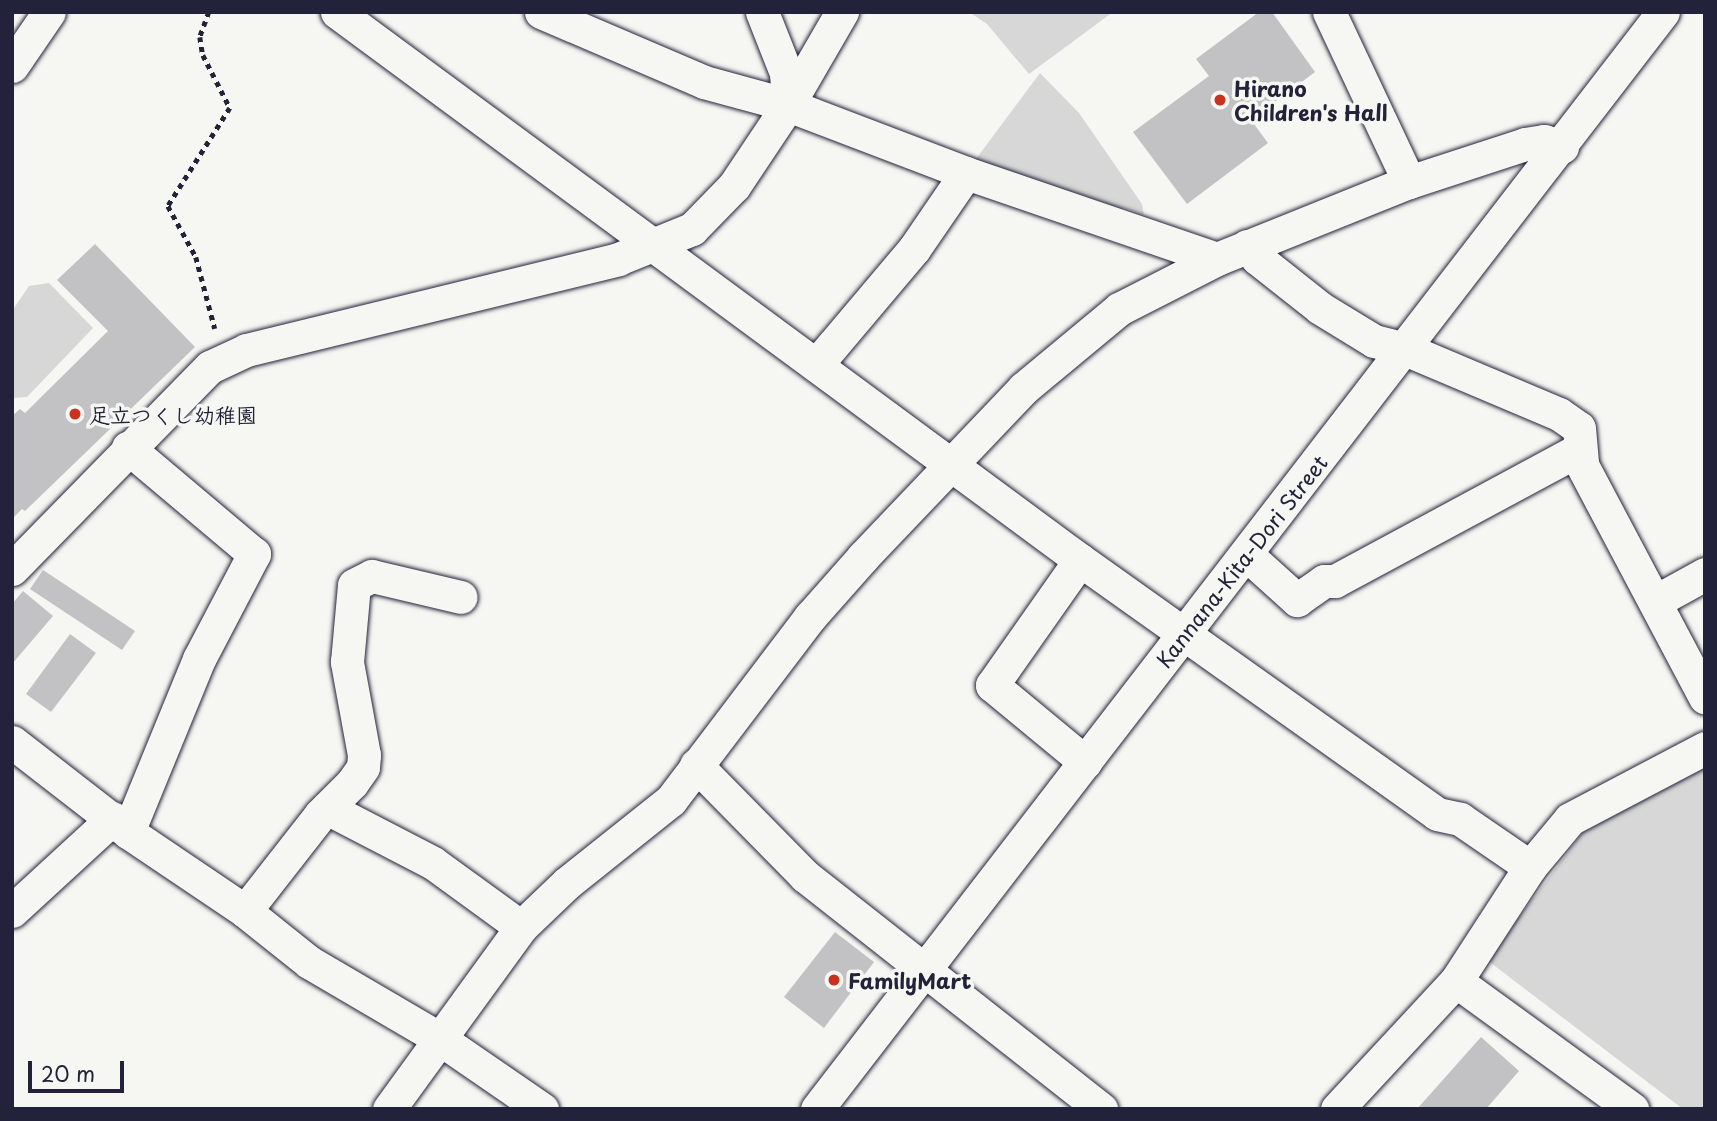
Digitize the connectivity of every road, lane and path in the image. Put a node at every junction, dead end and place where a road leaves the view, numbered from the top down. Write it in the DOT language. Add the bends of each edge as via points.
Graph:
graph roads {
  1 [pos="209,12"];
  2 [pos="337,12"];
  3 [pos="541,12"];
  4 [pos="762,12"];
  5 [pos="842,12"];
  6 [pos="1329,12"];
  7 [pos="1663,12"];
  8 [pos="41,15"];
  9 [pos="12,66"];
  10 [pos="789,105"];
  11 [pos="1562,147"];
  12 [pos="966,173"];
  13 [pos="1409,182"];
  14 [pos="653,246"];
  15 [pos="1232,252"];
  16 [pos="1405,349"];
  17 [pos="223,361"];
  18 [pos="816,365"];
  19 [pos="128,448"];
  20 [pos="1580,449"];
  21 [pos="952,464"];
  22 [pos="1247,554"];
  23 [pos="1080,560"];
  24 [pos="12,569"];
  25 [pos="1705,574"];
  26 [pos="461,597"];
  27 [pos="1656,601"];
  28 [pos="1185,634"];
  29 [pos="1705,697"];
  30 [pos="12,742"];
  31 [pos="1705,748"];
  32 [pos="1085,762"];
  33 [pos="696,765"];
  34 [pos="327,808"];
  35 [pos="121,825"];
  36 [pos="1530,867"];
  37 [pos="12,911"];
  38 [pos="245,911"];
  39 [pos="521,927"];
  40 [pos="923,971"];
  41 [pos="1456,981"];
  42 [pos="440,1039"];
  43 [pos="389,1109"];
  44 [pos="542,1109"];
  45 [pos="817,1109"];
  46 [pos="1101,1109"];
  47 [pos="1337,1109"];
  48 [pos="1632,1109"];
  1 -- 17 [label="path" via="200,37 203,55 230,108 168,206 196,257"];
  2 -- 14 [label="street"];
  3 -- 10 [label="street" via="704,82"];
  4 -- 10 [label="street" via="786,73"];
  5 -- 10 [label="street"];
  6 -- 13 [label="street"];
  7 -- 11 [label="street, Kannana-Kita-Dori Street"];
  8 -- 9 [label="street"];
  10 -- 12 [label="street"];
  10 -- 14 [label="street" via="734,186 692,229"];
  11 -- 13 [label="street" via="1544,141 1525,144"];
  11 -- 16 [label="street, Kannana-Kita-Dori Street"];
  12 -- 15 [label="street"];
  12 -- 18 [label="street" via="914,249"];
  13 -- 15 [label="street"];
  14 -- 17 [label="street" via="618,259 246,350"];
  14 -- 18 [label="street"];
  15 -- 16 [label="street" via="1257,258 1320,307 1379,344"];
  15 -- 21 [label="street" via="1119,309 1024,388"];
  16 -- 20 [label="street" via="1559,414 1579,428"];
  16 -- 22 [label="street, Kannana-Kita-Dori Street"];
  17 -- 19 [label="street" via="210,367"];
  18 -- 21 [label="street"];
  19 -- 24 [label="street"];
  19 -- 35 [label="street" via="254,554"];
  20 -- 22 [label="street" via="1335,581 1324,581 1297,600"];
  20 -- 27 [label="street" via="1582,465"];
  21 -- 23 [label="street"];
  21 -- 33 [label="street" via="810,617"];
  22 -- 28 [label="street, Kannana-Kita-Dori Street"];
  23 -- 28 [label="street"];
  23 -- 32 [label="street" via="992,685"];
  25 -- 27 [label="street"];
  26 -- 34 [label="street" via="372,576 354,585 346,662 363,767"];
  27 -- 29 [label="street"];
  28 -- 32 [label="street, Kannana-Kita-Dori Street"];
  28 -- 36 [label="street" via="1437,814 1460,820"];
  30 -- 35 [label="street"];
  31 -- 36 [label="street" via="1570,819"];
  32 -- 40 [label="street, Kannana-Kita-Dori Street"];
  33 -- 39 [label="street" via="671,800 567,883"];
  33 -- 40 [label="street" via="805,876"];
  34 -- 38 [label="street"];
  34 -- 39 [label="street" via="433,863"];
  35 -- 37 [label="street"];
  35 -- 38 [label="street"];
  36 -- 41 [label="street"];
  38 -- 42 [label="street" via="309,962"];
  39 -- 42 [label="street"];
  40 -- 45 [label="street, Kannana-Kita-Dori Street"];
  40 -- 46 [label="street"];
  41 -- 47 [label="street"];
  41 -- 48 [label="street"];
  42 -- 43 [label="street"];
  42 -- 44 [label="street"];
}
